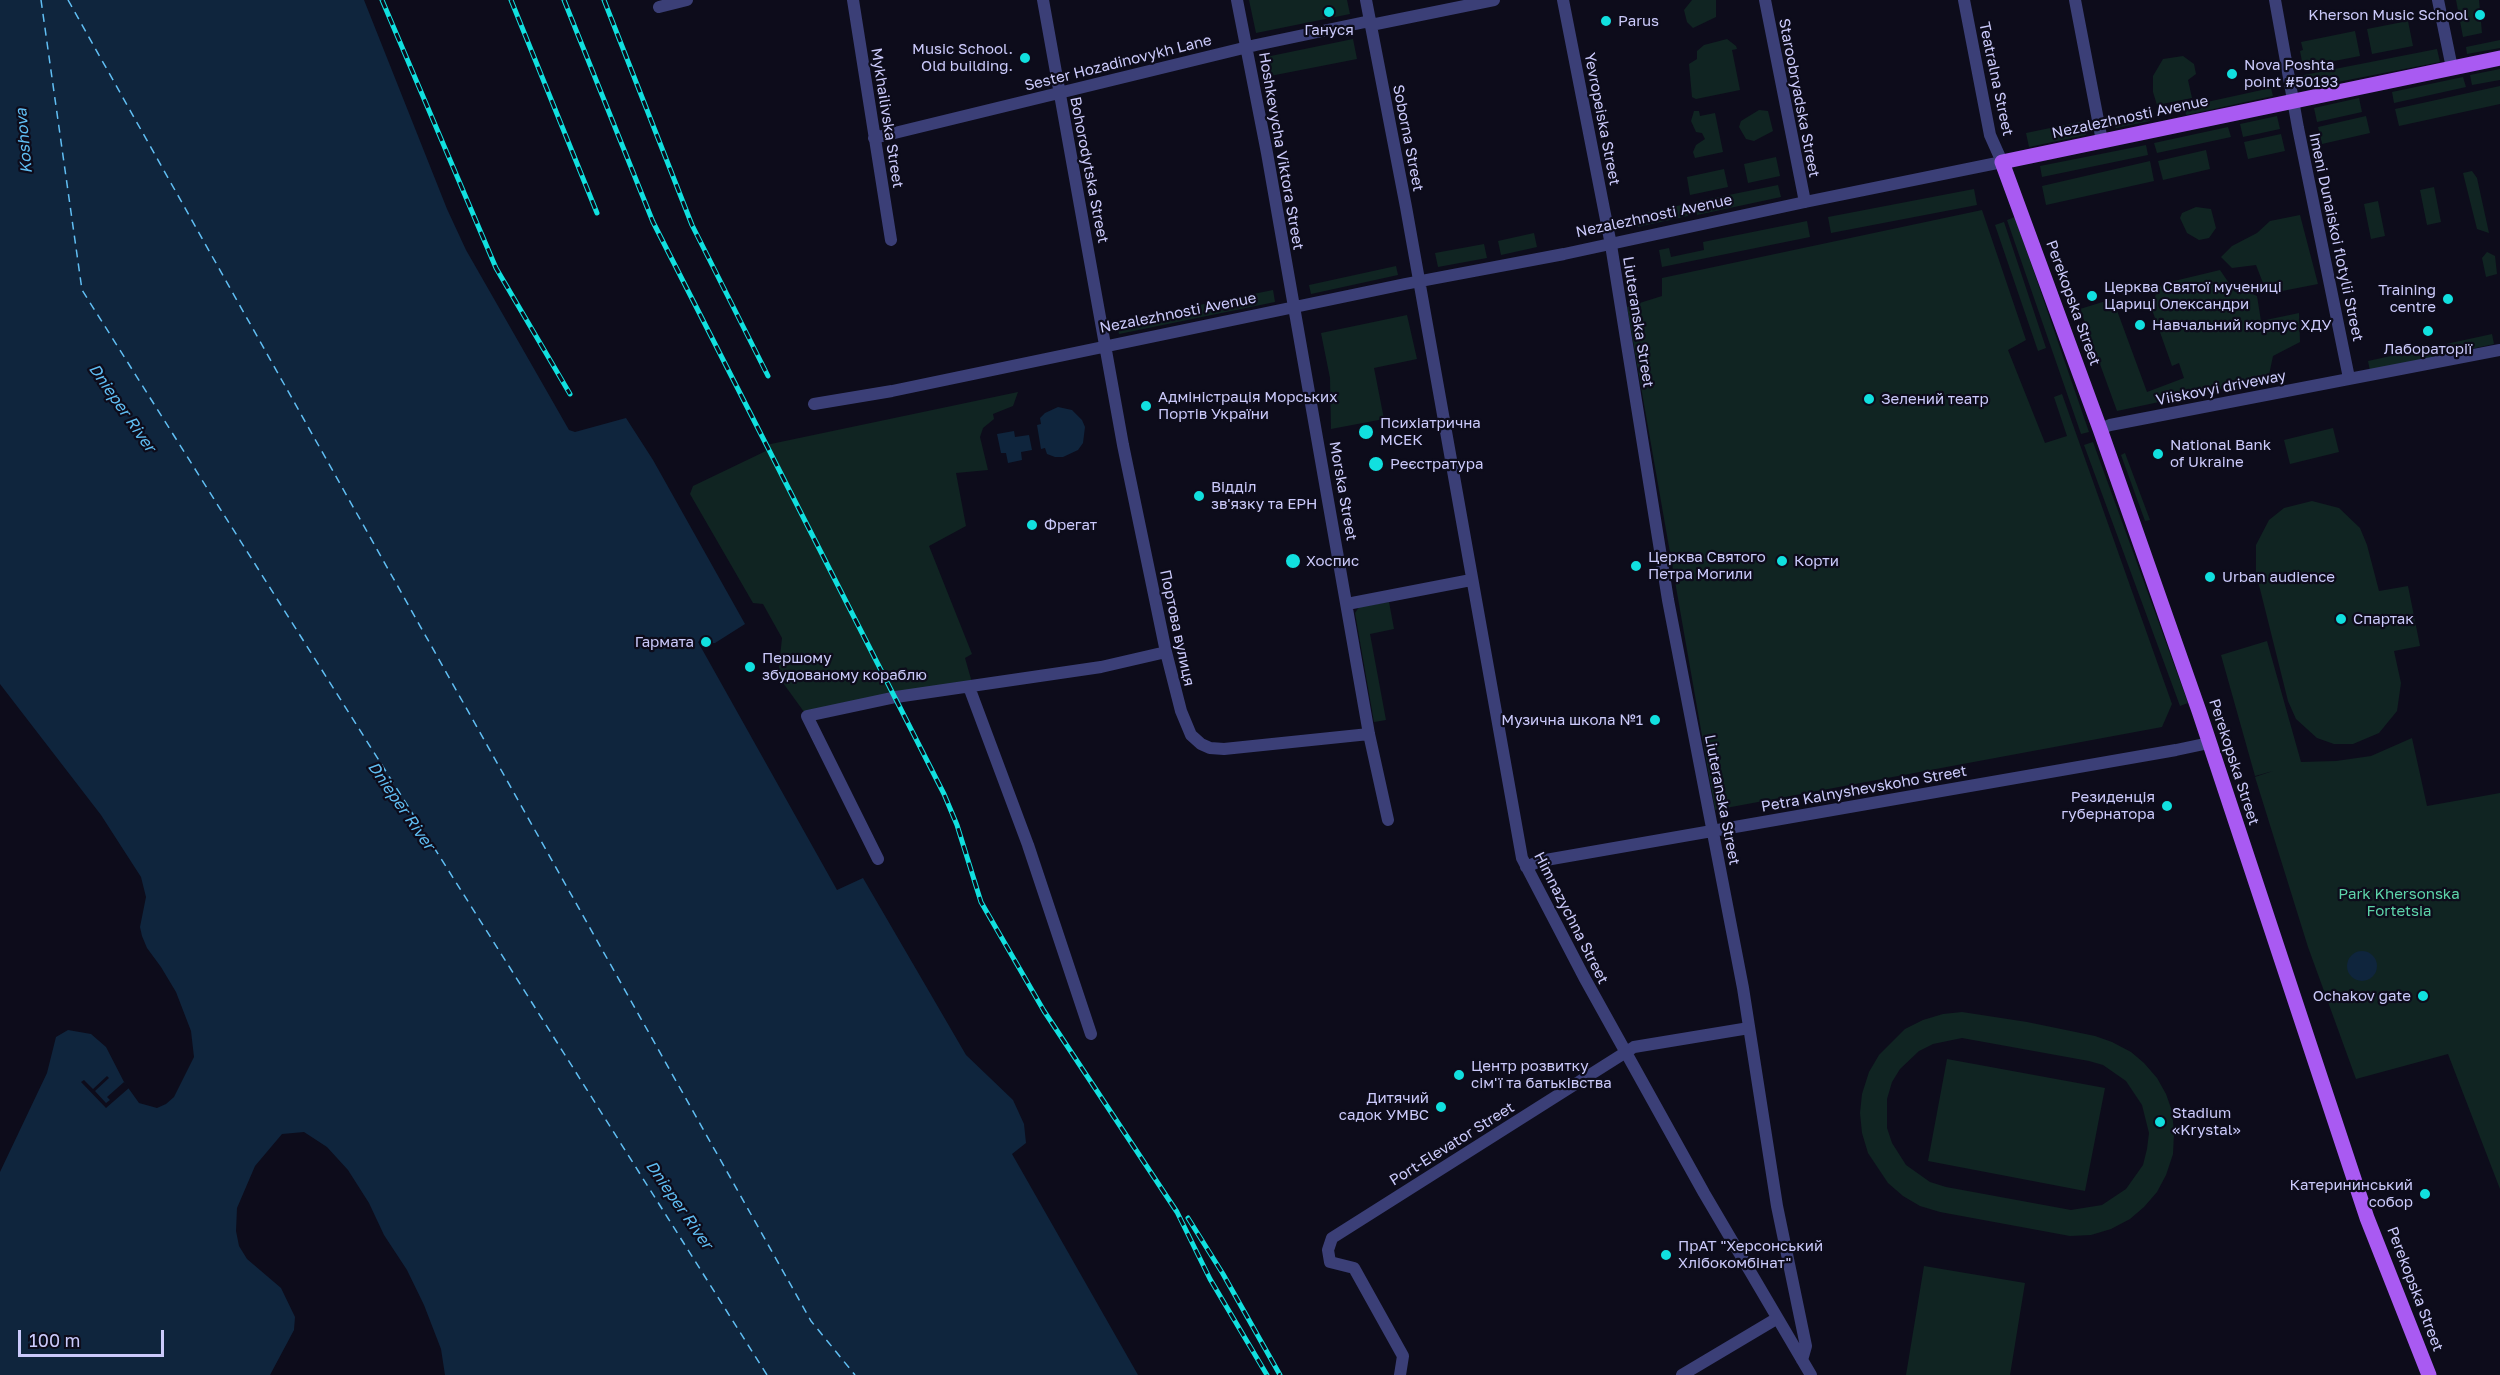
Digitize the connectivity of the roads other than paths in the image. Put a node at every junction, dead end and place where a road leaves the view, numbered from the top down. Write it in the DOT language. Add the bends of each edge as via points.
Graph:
graph roads {
  1 [pos="853,0"];
  2 [pos="1043,0"];
  3 [pos="1237,0"];
  4 [pos="1366,0"];
  5 [pos="1494,0"];
  6 [pos="1563,0"];
  7 [pos="1765,0"];
  8 [pos="1964,0"];
  9 [pos="2075,0"];
  10 [pos="2275,0"];
  11 [pos="2438,0"];
  12 [pos="681,1"];
  13 [pos="659,7"];
  14 [pos="1370,23"];
  15 [pos="1247,47"];
  16 [pos="2500,58"];
  17 [pos="2452,68"];
  18 [pos="1059,92"];
  19 [pos="2294,102"];
  20 [pos="874,138"];
  21 [pos="2102,141"];
  22 [pos="2002,162"];
  23 [pos="1805,202"];
  24 [pos="891,240"];
  25 [pos="1611,244"];
  26 [pos="1418,282"];
  27 [pos="1295,308"];
  28 [pos="1105,346"];
  29 [pos="2500,350"];
  30 [pos="2349,378"];
  31 [pos="814,404"];
  32 [pos="2100,429"];
  33 [pos="1472,580"];
  34 [pos="1347,604"];
  35 [pos="1166,652"];
  36 [pos="969,687"];
  37 [pos="1369,734"];
  38 [pos="2209,743"];
  39 [pos="1388,820"];
  40 [pos="1712,832"];
  41 [pos="878,859"];
  42 [pos="1526,867"];
  43 [pos="1749,1028"];
  44 [pos="1091,1034"];
  45 [pos="1627,1052"];
  46 [pos="1776,1318"];
  47 [pos="1802,1360"];
  48 [pos="1400,1375"];
  49 [pos="1682,1375"];
  50 [pos="1810,1375"];
  51 [pos="2429,1375"];
  1 -- 20 [label="street, Mykhailivska Street"];
  2 -- 18 [label="street, Bohorodytska Street"];
  3 -- 15 [label="street, Hoshkevycha Viktora Street"];
  4 -- 14 [label="street, Soborna Street"];
  5 -- 14 [label="street, Sester Hozadinovykh Lane"];
  6 -- 25 [label="street, Yevropeiska Street"];
  7 -- 23 [label="street, Staroobryadska Street"];
  8 -- 22 [label="street, Teatralna Street" via="1990,135"];
  9 -- 21 [label="street"];
  10 -- 19 [label="street, Imeni Dunaiskoi flotylii Street"];
  11 -- 17 [label="street"];
  12 -- 13 [label="street"];
  14 -- 15 [label="street, Sester Hozadinovykh Lane"];
  14 -- 26 [label="street, Soborna Street"];
  15 -- 18 [label="street, Sester Hozadinovykh Lane"];
  15 -- 27 [label="street, Hoshkevycha Viktora Street"];
  16 -- 17 [label="main road, Nezalezhnosti Avenue"];
  17 -- 19 [label="main road, Nezalezhnosti Avenue"];
  18 -- 20 [label="street, Sester Hozadinovykh Lane"];
  18 -- 28 [label="street, Bohorodytska Street"];
  19 -- 21 [label="main road, Nezalezhnosti Avenue"];
  19 -- 30 [label="street, Imeni Dunaiskoi flotylii Street"];
  20 -- 24 [label="street, Mykhailivska Street"];
  21 -- 22 [label="main road, Nezalezhnosti Avenue"];
  22 -- 23 [label="street, Nezalezhnosti Avenue"];
  22 -- 32 [label="main road, Perekopska Street"];
  23 -- 25 [label="street, Nezalezhnosti Avenue"];
  25 -- 26 [label="street, Nezalezhnosti Avenue"];
  25 -- 40 [label="street, Liuteranska Street" via="1656,528"];
  26 -- 27 [label="street, Nezalezhnosti Avenue"];
  26 -- 33 [label="street, Himnazychna Street"];
  27 -- 28 [label="street, Nezalezhnosti Avenue"];
  27 -- 34 [label="street, Morska Street"];
  28 -- 31 [label="street, Nezalezhnosti Avenue"];
  28 -- 35 [label="street, Портова вулиця"];
  29 -- 30 [label="street, Viiskovyi driveway"];
  30 -- 32 [label="street, Viiskovyi driveway"];
  32 -- 38 [label="main road, Perekopska Street"];
  33 -- 34 [label="street"];
  33 -- 42 [label="street, Himnazychna Street"];
  34 -- 37 [label="street, Morska Street"];
  35 -- 36 [label="street" via="1101,668"];
  35 -- 37 [label="street, Портова вулиця" via="1191,735 1210,748"];
  36 -- 41 [label="street" via="896,697 807,716"];
  36 -- 44 [label="street" via="1029,845"];
  37 -- 39 [label="street, Morska Street"];
  38 -- 40 [label="street, Petra Kalnyshevskoho Street"];
  38 -- 51 [label="main road, Perekopska Street" via="2367,1218"];
  40 -- 42 [label="street, Petra Kalnyshevskoho Street" via="1540,861"];
  40 -- 43 [label="street, Liuteranska Street"];
  42 -- 45 [label="street, Himnazychna Street"];
  43 -- 45 [label="street, Port-Elevator Street" via="1634,1047"];
  43 -- 47 [label="street, Liuteranska Street" via="1777,1206 1806,1347"];
  45 -- 46 [label="street, Himnazychna Street"];
  45 -- 48 [label="street, Port-Elevator Street" via="1332,1238 1330,1262 1354,1268 1403,1356"];
  46 -- 47 [label="street, Himnazychna Street"];
  46 -- 49 [label="street"];
  47 -- 50 [label="street, Himnazychna Street"];
}
